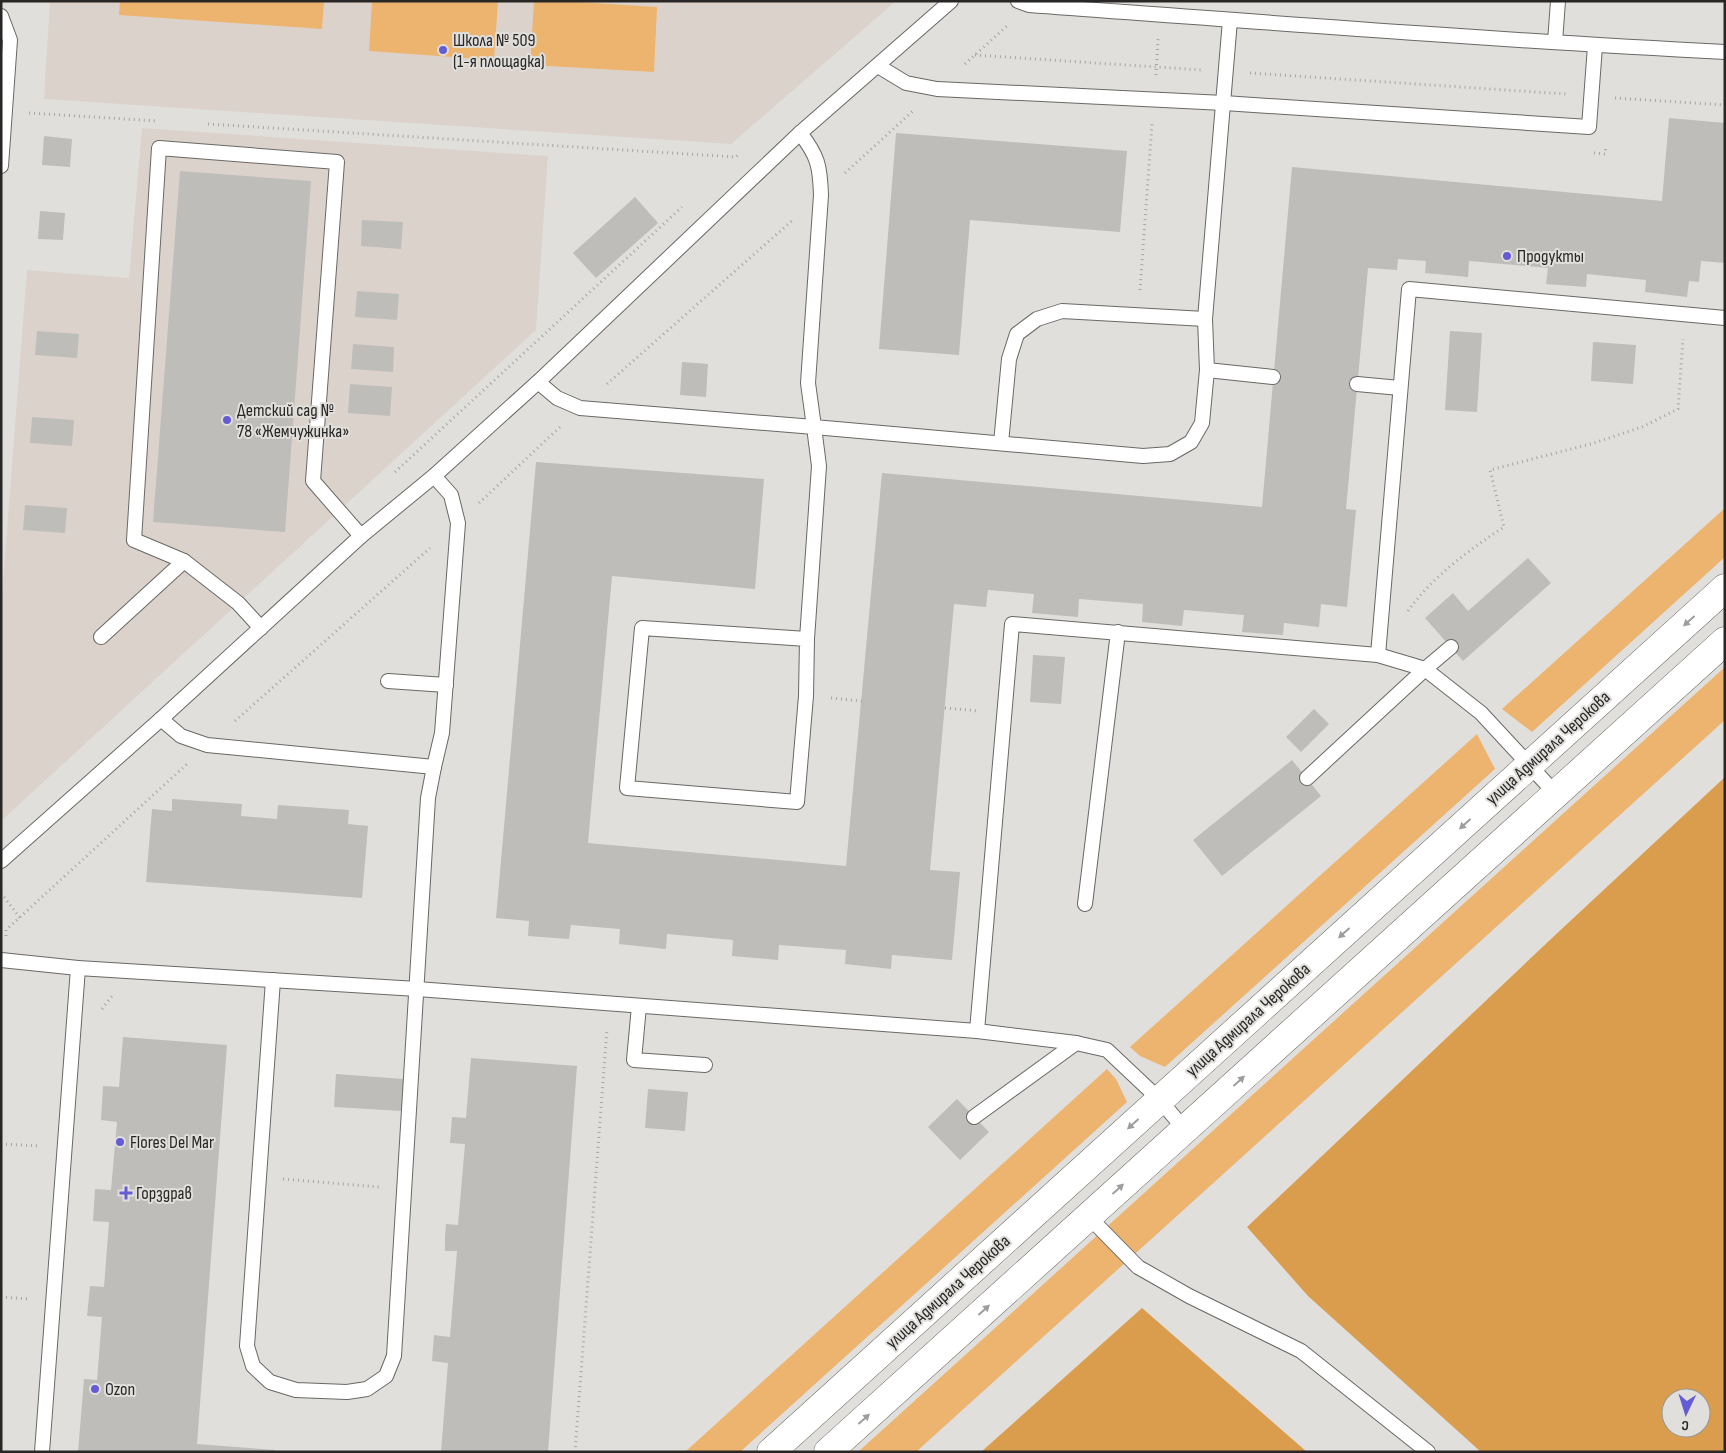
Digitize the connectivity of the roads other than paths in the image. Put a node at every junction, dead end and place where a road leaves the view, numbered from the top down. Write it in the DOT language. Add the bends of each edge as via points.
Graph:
graph roads {
  1 [pos="951,1"];
  2 [pos="1018,1"];
  3 [pos="1558,1"];
  4 [pos="1,16"];
  5 [pos="1230,20"];
  6 [pos="1555,42"];
  7 [pos="1595,46"];
  8 [pos="1725,52"];
  9 [pos="878,66"];
  10 [pos="1224,103"];
  11 [pos="800,133"];
  12 [pos="1,166"];
  13 [pos="1725,318"];
  14 [pos="1205,319"];
  15 [pos="1207,370"];
  16 [pos="1273,377"];
  17 [pos="538,382"];
  18 [pos="1357,384"];
  19 [pos="1400,388"];
  20 [pos="814,427"];
  21 [pos="1001,443"];
  22 [pos="434,476"];
  23 [pos="361,536"];
  24 [pos="184,561"];
  25 [pos="1725,588"];
  26 [pos="262,628"];
  27 [pos="1118,632"];
  28 [pos="101,637"];
  29 [pos="807,639"];
  30 [pos="1725,641"];
  31 [pos="1451,647"];
  32 [pos="1378,655"];
  33 [pos="1425,668"];
  34 [pos="388,681"];
  35 [pos="446,685"];
  36 [pos="162,719"];
  37 [pos="1530,765"];
  38 [pos="434,766"];
  39 [pos="1307,778"];
  40 [pos="1556,794"];
  41 [pos="1,861"];
  42 [pos="1085,904"];
  43 [pos="1,960"];
  44 [pos="78,968"];
  45 [pos="273,980"];
  46 [pos="417,989"];
  47 [pos="639,1006"];
  48 [pos="977,1031"];
  49 [pos="1076,1043"];
  50 [pos="705,1065"];
  51 [pos="1160,1100"];
  52 [pos="974,1117"];
  53 [pos="1185,1130"];
  54 [pos="1088,1216"];
  55 [pos="42,1452"];
  56 [pos="771,1452"];
  57 [pos="828,1452"];
  58 [pos="1428,1452"];
  1 -- 9 [label="lane"];
  2 -- 5 [label="lane" via="1029,5"];
  3 -- 6 [label="lane"];
  4 -- 12 [label="lane" via="10,40"];
  5 -- 6 [label="lane"];
  5 -- 10 [label="lane"];
  6 -- 7 [label="lane"];
  7 -- 8 [label="lane"];
  7 -- 10 [label="lane" via="1589,127"];
  9 -- 10 [label="lane" via="906,83 937,89"];
  9 -- 11 [label="lane"];
  10 -- 14 [label="lane"];
  11 -- 17 [label="lane"];
  11 -- 20 [label="lane" via="813,150 820,170 808,383"];
  13 -- 19 [label="lane" via="1409,290"];
  14 -- 15 [label="lane"];
  14 -- 21 [label="lane" via="1062,311 1037,319 1017,334 1009,359"];
  15 -- 16 [label="lane"];
  15 -- 21 [label="lane" via="1202,423 1191,442 1170,454 1143,456"];
  17 -- 20 [label="lane" via="557,398 580,408"];
  17 -- 22 [label="lane"];
  18 -- 19 [label="lane"];
  19 -- 32 [label="lane"];
  20 -- 21 [label="lane"];
  20 -- 29 [label="lane" via="819,466"];
  22 -- 23 [label="lane"];
  22 -- 35 [label="lane" via="451,495 458,522"];
  23 -- 24 [label="lane" via="313,481 337,162 159,148 134,540"];
  23 -- 26 [label="lane"];
  24 -- 26 [label="lane" via="238,603"];
  24 -- 28 [label="lane"];
  25 -- 37 [label="street, улица Адмирала Черокова, one-way"];
  26 -- 36 [label="lane"];
  27 -- 32 [label="lane"];
  27 -- 42 [label="lane"];
  27 -- 48 [label="lane" via="1012,624"];
  29 -- 29 [label="lane" via="797,802 627,788 642,628"];
  30 -- 40 [label="street"];
  31 -- 33 [label="lane"];
  32 -- 33 [label="lane"];
  33 -- 37 [label="lane" via="1481,713"];
  33 -- 39 [label="lane"];
  34 -- 35 [label="lane"];
  35 -- 38 [label="lane" via="442,733"];
  36 -- 38 [label="lane" via="181,736 207,746"];
  36 -- 41 [label="lane"];
  37 -- 40 [label="lane"];
  37 -- 51 [label="street, улица Адмирала Черокова, one-way"];
  38 -- 46 [label="lane" via="428,798"];
  53 -- 40 [label="street, one-way"];
  43 -- 44 [label="lane"];
  44 -- 45 [label="lane"];
  44 -- 55 [label="lane"];
  45 -- 46 [label="lane"];
  45 -- 46 [label="lane" via="247,1346 253,1366 270,1382 296,1390 347,1392 368,1388 386,1376 394,1356"];
  46 -- 47 [label="lane"];
  47 -- 48 [label="lane"];
  47 -- 50 [label="lane" via="634,1060"];
  48 -- 49 [label="lane"];
  49 -- 51 [label="lane" via="1107,1050"];
  49 -- 52 [label="lane"];
  51 -- 53 [label="lane"];
  51 -- 56 [label="street, улица Адмирала Черокова, one-way"];
  54 -- 53 [label="street, one-way"];
  57 -- 54 [label="street, one-way"];
  54 -- 58 [label="lane" via="1138,1267 1301,1351"];
}
